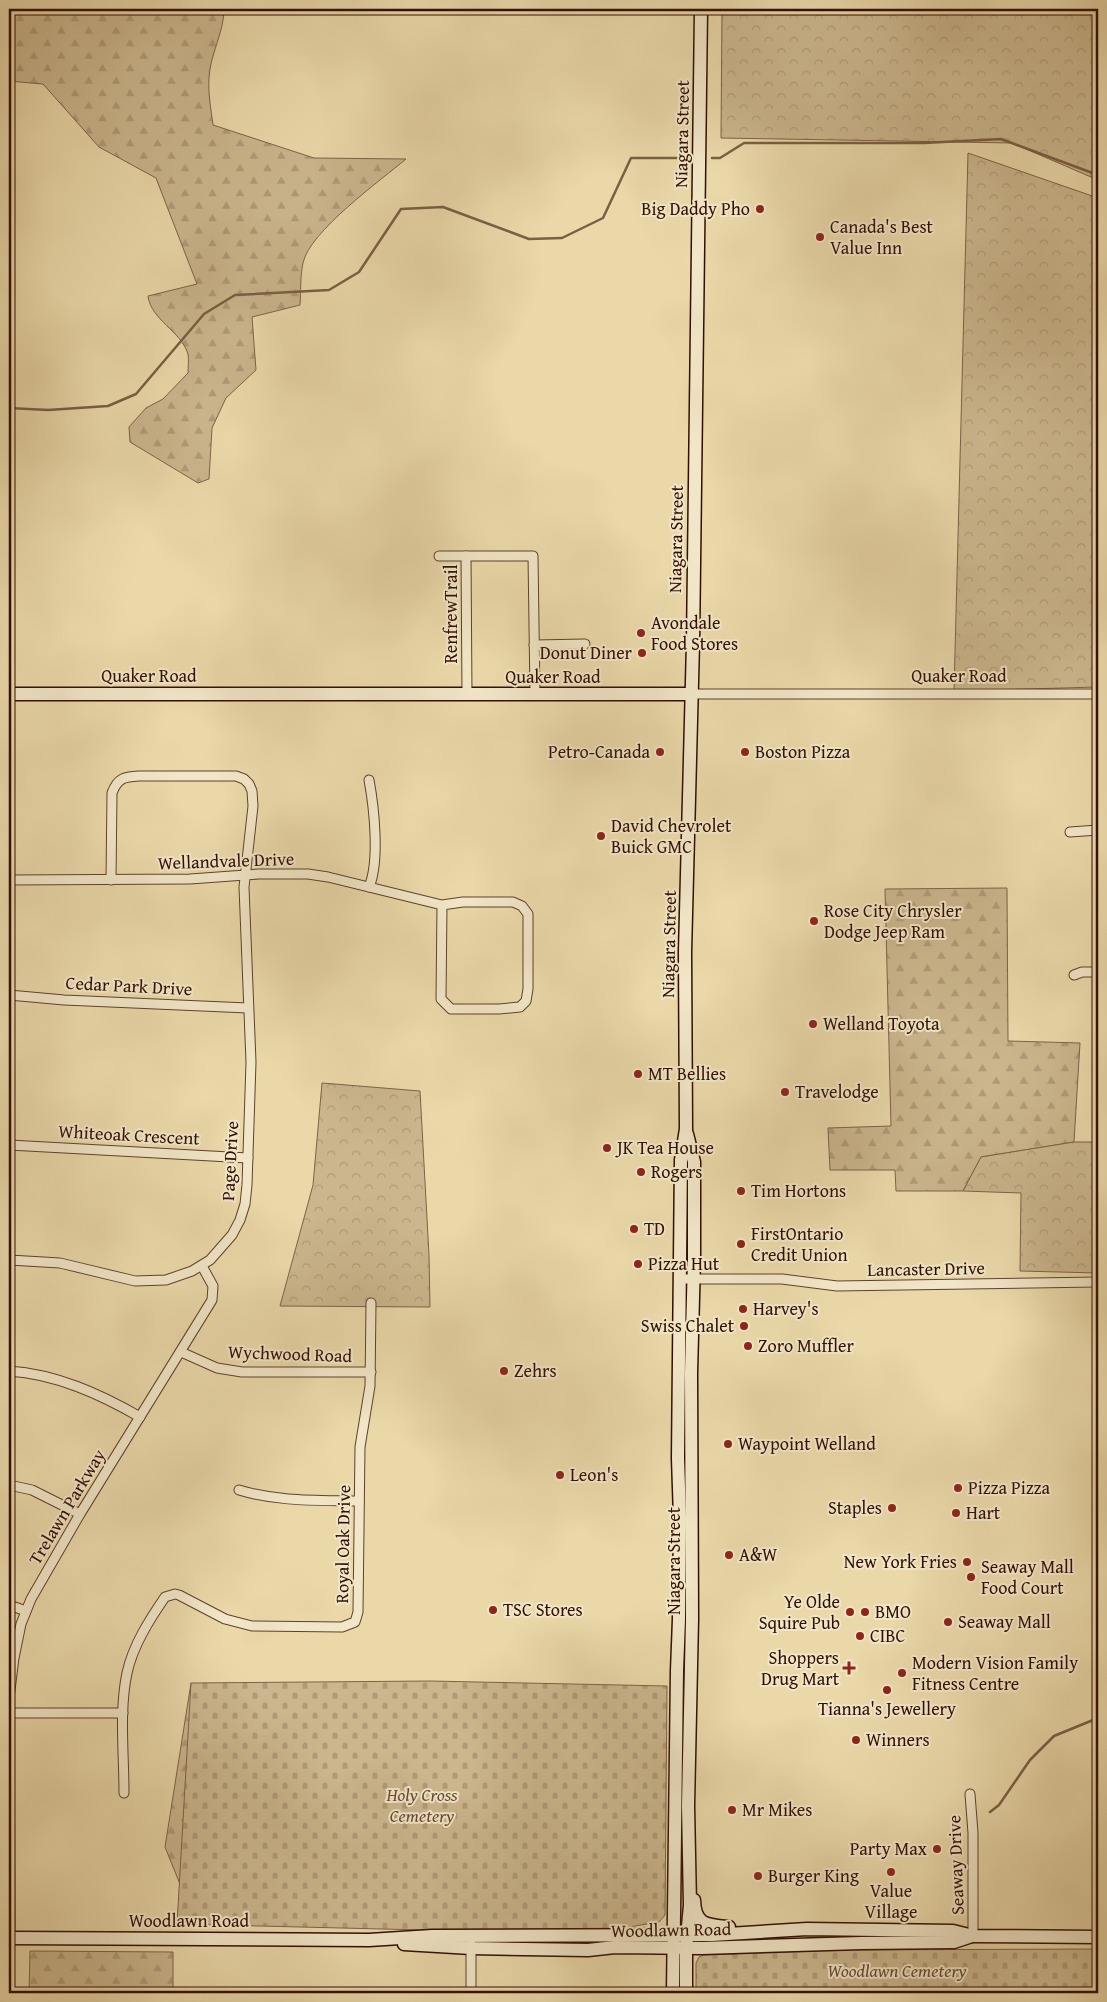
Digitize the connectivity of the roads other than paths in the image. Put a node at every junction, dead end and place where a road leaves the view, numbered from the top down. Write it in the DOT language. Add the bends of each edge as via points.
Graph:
graph roads {
  1 [pos="701,9"];
  2 [pos="439,556"];
  3 [pos="466,556"];
  4 [pos="586,644"];
  5 [pos="534,645"];
  6 [pos="9,694"];
  7 [pos="535,694"];
  8 [pos="691,694"];
  9 [pos="1098,694"];
  10 [pos="467,695"];
  11 [pos="368,780"];
  12 [pos="1098,830"];
  13 [pos="1070,832"];
  14 [pos="246,875"];
  15 [pos="9,880"];
  16 [pos="111,880"];
  17 [pos="369,887"];
  18 [pos="442,905"];
  19 [pos="1098,972"];
  20 [pos="1074,976"];
  21 [pos="9,995"];
  22 [pos="248,1008"];
  23 [pos="686,1129"];
  24 [pos="9,1145"];
  25 [pos="248,1158"];
  26 [pos="9,1260"];
  27 [pos="202,1266"];
  28 [pos="680,1279"];
  29 [pos="694,1279"];
  30 [pos="1098,1282"];
  31 [pos="371,1303"];
  32 [pos="181,1352"];
  33 [pos="9,1371"];
  34 [pos="371,1372"];
  35 [pos="140,1417"];
  36 [pos="9,1485"];
  37 [pos="239,1490"];
  38 [pos="359,1501"];
  39 [pos="80,1514"];
  40 [pos="9,1605"];
  41 [pos="26,1611"];
  42 [pos="9,1713"];
  43 [pos="123,1713"];
  44 [pos="124,1793"];
  45 [pos="970,1794"];
  46 [pos="10,1857"];
  47 [pos="690,1864"];
  48 [pos="779,1931"];
  49 [pos="974,1936"];
  50 [pos="1098,1936"];
  51 [pos="10,1938"];
  52 [pos="681,1941"];
  53 [pos="471,1942"];
  54 [pos="470,1993"];
  55 [pos="674,1993"];
  56 [pos="686,1993"];
  1 -- 8 [label="main road, Niagara Street"];
  2 -- 3 [label="street"];
  3 -- 5 [label="street, RenfrewTrail" via="532,556"];
  3 -- 10 [label="street, RenfrewTrail"];
  4 -- 5 [label="street"];
  5 -- 7 [label="street, RenfrewTrail"];
  6 -- 10 [label="main road, Quaker Road"];
  7 -- 8 [label="main road, Quaker Road"];
  7 -- 10 [label="main road, Quaker Road"];
  8 -- 9 [label="street, Quaker Road"];
  8 -- 23 [label="main road, Niagara Street" via="685,952"];
  11 -- 17 [label="street" via="375,813 373,877"];
  12 -- 13 [label="street"];
  14 -- 16 [label="street, Wellandvale Drive"];
  14 -- 16 [label="street, Page Drive" via="253,806 252,791 247,782 236,776 140,776 120,780 112,793"];
  14 -- 17 [label="street, Wellandvale Drive" via="313,875"];
  14 -- 22 [label="street, Page Drive"];
  15 -- 16 [label="street, Wellandvale Drive"];
  17 -- 18 [label="street, Wellandvale Drive"];
  18 -- 18 [label="street, Wellandvale Drive" via="441,999 451,1009 520,1007 526,1001 528,989 528,914 522,906 513,902"];
  19 -- 20 [label="street" via="1082,972"];
  21 -- 22 [label="street, Cedar Park Drive"];
  22 -- 25 [label="street, Page Drive" via="251,1062"];
  23 -- 28 [label="main road, Niagara Street" via="681,1160"];
  23 -- 29 [label="main road, Niagara Street" via="694,1162"];
  24 -- 25 [label="street, Whiteoak Crescent"];
  25 -- 27 [label="street, Page Drive" via="247,1194 240,1220 223,1247"];
  26 -- 27 [label="street, Page Drive" via="60,1262 143,1281 172,1278"];
  27 -- 32 [label="street, Trelawn Parkway" via="212,1282 212,1300"];
  28 -- 29 [label="street, Lancaster Drive"];
  28 -- 52 [label="main road, Niagara Street" via="677,1671"];
  29 -- 30 [label="street, Lancaster Drive" via="782,1279 837,1286"];
  29 -- 47 [label="main road, Niagara Street"];
  31 -- 34 [label="street, Royal Oak Drive"];
  32 -- 34 [label="street, Wychwood Road" via="225,1370"];
  32 -- 35 [label="street, Trelawn Parkway"];
  33 -- 35 [label="street" via="71,1384"];
  34 -- 38 [label="street, Royal Oak Drive" via="360,1447"];
  35 -- 39 [label="street, Trelawn Parkway"];
  36 -- 39 [label="street" via="32,1490"];
  37 -- 38 [label="street" via="301,1501"];
  38 -- 43 [label="street, Royal Oak Drive" via="358,1612 355,1622 342,1627 252,1626 225,1619 179,1595 165,1597 133,1656 127,1673"];
  39 -- 41 [label="street, Trelawn Parkway"];
  40 -- 41 [label="street"];
  41 -- 42 [label="street, Trelawn Parkway" via="16,1641"];
  42 -- 43 [label="street"];
  42 -- 46 [label="street, Trelawn Parkway"];
  43 -- 44 [label="street, Royal Oak Drive"];
  45 -- 49 [label="street, Seaway Drive"];
  46 -- 51 [label="street, Trelawn Parkway"];
  47 -- 48 [label="main road" via="699,1920 714,1927"];
  47 -- 52 [label="main road, Niagara Street" via="690,1905"];
  48 -- 49 [label="main road, Woodlawn Road" via="953,1931"];
  48 -- 52 [label="main road, Woodlawn Road"];
  49 -- 50 [label="main road, Woodlawn Road"];
  49 -- 52 [label="main road, Woodlawn Road" via="954,1942"];
  51 -- 53 [label="main road, Woodlawn Road" via="369,1940 430,1947"];
  52 -- 53 [label="main road, Woodlawn Road" via="588,1950"];
  52 -- 55 [label="main road, Niagara Street"];
  52 -- 56 [label="main road, Niagara Street"];
  53 -- 54 [label="street"];
}
